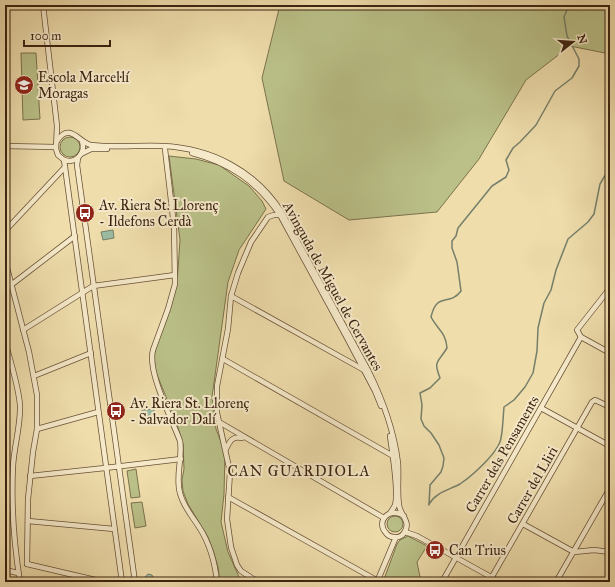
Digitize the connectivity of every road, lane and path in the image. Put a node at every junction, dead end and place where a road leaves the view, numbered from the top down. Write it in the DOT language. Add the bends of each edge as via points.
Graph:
graph roads {
  1 [pos="43,5"];
  2 [pos="57,126"];
  3 [pos="66,133"];
  4 [pos="81,139"];
  5 [pos="57,141"];
  6 [pos="5,146"];
  7 [pos="56,147"];
  8 [pos="165,149"];
  9 [pos="80,156"];
  10 [pos="64,160"];
  11 [pos="65,167"];
  12 [pos="280,215"];
  13 [pos="5,231"];
  14 [pos="75,236"];
  15 [pos="5,260"];
  16 [pos="175,275"];
  17 [pos="11,285"];
  18 [pos="93,286"];
  19 [pos="610,288"];
  20 [pos="82,294"];
  21 [pos="232,296"];
  22 [pos="23,330"];
  23 [pos="581,337"];
  24 [pos="5,342"];
  25 [pos="91,353"];
  26 [pos="610,353"];
  27 [pos="223,359"];
  28 [pos="364,370"];
  29 [pos="34,376"];
  30 [pos="610,407"];
  31 [pos="541,408"];
  32 [pos="98,412"];
  33 [pos="219,422"];
  34 [pos="577,428"];
  35 [pos="37,429"];
  36 [pos="245,438"];
  37 [pos="610,446"];
  38 [pos="226,449"];
  39 [pos="393,456"];
  40 [pos="180,459"];
  41 [pos="119,467"];
  42 [pos="106,468"];
  43 [pos="30,476"];
  44 [pos="610,488"];
  45 [pos="228,496"];
  46 [pos="390,513"];
  47 [pos="404,516"];
  48 [pos="384,518"];
  49 [pos="28,521"];
  50 [pos="523,524"];
  51 [pos="114,529"];
  52 [pos="405,532"];
  53 [pos="396,538"];
  54 [pos="574,552"];
  55 [pos="610,552"];
  56 [pos="456,557"];
  57 [pos="27,558"];
  58 [pos="18,559"];
  59 [pos="27,564"];
  60 [pos="5,570"];
  61 [pos="19,571"];
  62 [pos="490,580"];
  63 [pos="19,581"];
  64 [pos="377,581"];
  65 [pos="104,582"];
  66 [pos="122,582"];
  67 [pos="135,582"];
  68 [pos="217,582"];
  69 [pos="258,582"];
  70 [pos="442,582"];
  71 [pos="500,582"];
  72 [pos="556,582"];
  1 -- 2 [label="street"];
  2 -- 3 [label="street"];
  2 -- 5 [label="street"];
  3 -- 4 [label="street" via="74,134"];
  3 -- 5 [label="street"];
  4 -- 9 [label="street" via="83,148"];
  4 -- 47 [label="street, Avinguda de Miguel de Cervantes" via="94,146 170,146 209,154 238,168 269,194 292,230 380,394 394,441 399,506"];
  5 -- 7 [label="street"];
  6 -- 7 [label="street"];
  7 -- 10 [label="street" via="57,153"];
  8 -- 9 [label="street, Avinguda de Miguel de Cervantes" via="94,149"];
  8 -- 12 [label="street, Avinguda de Miguel de Cervantes" via="192,153 225,164 257,187"];
  8 -- 16 [label="street" via="174,226"];
  9 -- 10 [label="street" via="70,161"];
  9 -- 18 [label="street" via="77,165"];
  10 -- 11 [label="street"];
  11 -- 13 [label="street"];
  11 -- 14 [label="street"];
  12 -- 21 [label="street" via="268,217 251,242"];
  12 -- 28 [label="street, Avinguda de Miguel de Cervantes"];
  14 -- 17 [label="street"];
  14 -- 20 [label="street"];
  15 -- 17 [label="street"];
  16 -- 18 [label="street"];
  16 -- 40 [label="street" via="172,296 153,350 152,360 158,384 180,441"];
  17 -- 22 [label="street"];
  18 -- 20 [label="street"];
  18 -- 41 [label="street"];
  19 -- 23 [label="street" via="579,326 577,330"];
  20 -- 22 [label="street"];
  20 -- 25 [label="street"];
  21 -- 27 [label="street"];
  21 -- 28 [label="street"];
  22 -- 29 [label="street"];
  23 -- 26 [label="street"];
  23 -- 31 [label="street, Carrer dels Pensaments"];
  24 -- 58 [label="street" via="18,387 20,408 13,465 12,511"];
  25 -- 29 [label="street"];
  25 -- 32 [label="street"];
  27 -- 33 [label="street" via="217,393"];
  27 -- 39 [label="street"];
  28 -- 39 [label="street, Avinguda de Miguel de Cervantes" via="383,412"];
  29 -- 35 [label="street"];
  30 -- 34 [label="street, Carrer del Lliri" via="595,400"];
  31 -- 34 [label="street"];
  31 -- 56 [label="street, Carrer dels Pensaments"];
  32 -- 35 [label="street"];
  32 -- 42 [label="street"];
  33 -- 36 [label="street"];
  33 -- 38 [label="street"];
  34 -- 37 [label="street"];
  34 -- 50 [label="street, Carrer del Lliri"];
  35 -- 43 [label="street"];
  36 -- 38 [label="street" via="233,438"];
  36 -- 48 [label="street"];
  38 -- 45 [label="street" via="231,477"];
  39 -- 46 [label="street, Avinguda de Miguel de Cervantes" via="395,501"];
  40 -- 41 [label="street"];
  40 -- 68 [label="street" via="179,492 209,547"];
  41 -- 42 [label="street"];
  41 -- 67 [label="street"];
  42 -- 43 [label="street"];
  42 -- 51 [label="street"];
  43 -- 49 [label="street"];
  44 -- 54 [label="street"];
  45 -- 64 [label="street"];
  45 -- 69 [label="street" via="227,519 234,556 242,571"];
  46 -- 47 [label="street" via="396,512"];
  46 -- 48 [label="street"];
  47 -- 52 [label="street" via="407,523"];
  48 -- 53 [label="street" via="382,527 385,533"];
  49 -- 51 [label="street"];
  49 -- 57 [label="street"];
  50 -- 54 [label="street"];
  50 -- 62 [label="street, Carrer del Lliri"];
  51 -- 66 [label="street"];
  52 -- 53 [label="street"];
  52 -- 56 [label="street"];
  53 -- 64 [label="street"];
  54 -- 55 [label="street"];
  54 -- 72 [label="street"];
  56 -- 62 [label="street"];
  56 -- 70 [label="street, Carrer dels Pensaments"];
  57 -- 58 [label="street"];
  57 -- 59 [label="street"];
  58 -- 61 [label="street"];
  59 -- 61 [label="street"];
  59 -- 65 [label="street"];
  60 -- 61 [label="street"];
  61 -- 63 [label="street"];
  62 -- 71 [label="street"];
}
